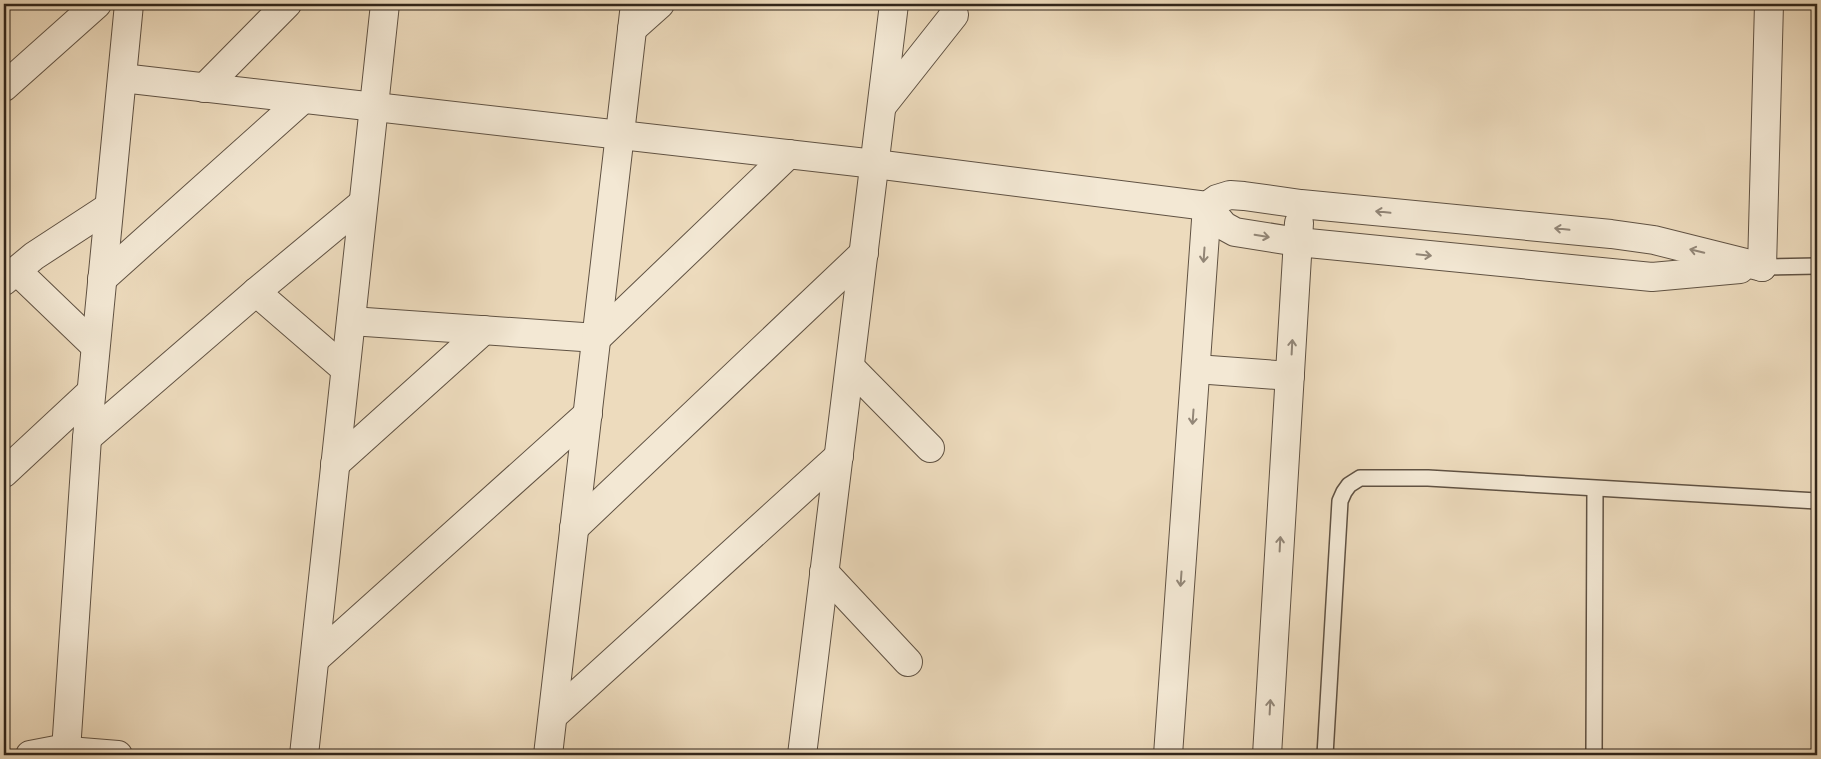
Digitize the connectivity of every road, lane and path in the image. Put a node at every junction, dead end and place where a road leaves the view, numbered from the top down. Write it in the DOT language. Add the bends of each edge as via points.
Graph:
graph roads {
  1 [pos="97,4"];
  2 [pos="129,4"];
  3 [pos="287,4"];
  4 [pos="385,4"];
  5 [pos="660,4"];
  6 [pos="894,4"];
  7 [pos="1769,4"];
  8 [pos="954,15"];
  9 [pos="634,16"];
  10 [pos="122,78"];
  11 [pos="4,88"];
  12 [pos="204,88"];
  13 [pos="303,99"];
  14 [pos="882,106"];
  15 [pos="374,107"];
  16 [pos="620,135"];
  17 [pos="789,154"];
  18 [pos="875,164"];
  19 [pos="364,202"];
  20 [pos="1301,204"];
  21 [pos="1207,206"];
  22 [pos="109,207"];
  23 [pos="1611,234"];
  24 [pos="1298,242"];
  25 [pos="864,253"];
  26 [pos="1817,266"];
  27 [pos="1762,267"];
  28 [pos="1609,274"];
  29 [pos="10,276"];
  30 [pos="102,279"];
  31 [pos="256,292"];
  32 [pos="351,321"];
  33 [pos="484,330"];
  34 [pos="597,338"];
  35 [pos="95,346"];
  36 [pos="850,367"];
  37 [pos="345,369"];
  38 [pos="1196,369"];
  39 [pos="1290,376"];
  40 [pos="91,392"];
  41 [pos="588,414"];
  42 [pos="86,438"];
  43 [pos="930,448"];
  44 [pos="839,456"];
  45 [pos="335,464"];
  46 [pos="4,473"];
  47 [pos="1595,489"];
  48 [pos="1817,501"];
  49 [pos="574,528"];
  50 [pos="824,572"];
  51 [pos="315,659"];
  52 [pos="908,662"];
  53 [pos="553,716"];
  54 [pos="52,753"];
  55 [pos="118,755"];
  56 [pos="304,755"];
  57 [pos="548,755"];
  58 [pos="802,755"];
  59 [pos="1168,755"];
  60 [pos="1267,755"];
  61 [pos="1325,755"];
  62 [pos="1594,755"];
  1 -- 11 [label="street"];
  2 -- 10 [label="street"];
  3 -- 12 [label="street"];
  4 -- 15 [label="street"];
  5 -- 9 [label="street"];
  6 -- 14 [label="street"];
  7 -- 27 [label="street"];
  8 -- 14 [label="street"];
  9 -- 16 [label="street"];
  10 -- 12 [label="street"];
  10 -- 22 [label="street"];
  12 -- 13 [label="street"];
  13 -- 15 [label="street"];
  13 -- 30 [label="street"];
  14 -- 18 [label="street"];
  15 -- 16 [label="street"];
  15 -- 19 [label="street"];
  16 -- 17 [label="street"];
  16 -- 34 [label="street"];
  17 -- 18 [label="street"];
  17 -- 34 [label="street"];
  18 -- 21 [label="street"];
  18 -- 25 [label="street"];
  19 -- 31 [label="street"];
  19 -- 32 [label="street"];
  20 -- 21 [label="street" via="1230,195"];
  23 -- 20 [label="street, one-way"];
  20 -- 24 [label="street"];
  21 -- 24 [label="street, one-way" via="1224,226 1235,232"];
  21 -- 38 [label="street, one-way"];
  22 -- 29 [label="street" via="34,256"];
  22 -- 30 [label="street"];
  27 -- 23 [label="street, one-way" via="1654,240"];
  23 -- 28 [label="street"];
  24 -- 28 [label="street, one-way"];
  39 -- 24 [label="street, one-way"];
  25 -- 36 [label="street"];
  25 -- 49 [label="street"];
  26 -- 27 [label="lane"];
  27 -- 28 [label="street" via="1652,277"];
  29 -- 35 [label="street"];
  30 -- 35 [label="street"];
  31 -- 37 [label="street"];
  31 -- 42 [label="street"];
  32 -- 33 [label="street"];
  32 -- 37 [label="street"];
  33 -- 34 [label="street"];
  33 -- 45 [label="street"];
  34 -- 41 [label="street"];
  35 -- 40 [label="street"];
  36 -- 43 [label="street"];
  36 -- 44 [label="street"];
  37 -- 45 [label="street"];
  38 -- 39 [label="street"];
  38 -- 59 [label="street, one-way"];
  60 -- 39 [label="street, one-way"];
  40 -- 42 [label="street"];
  40 -- 46 [label="street"];
  41 -- 49 [label="street"];
  41 -- 51 [label="street"];
  42 -- 54 [label="street"];
  44 -- 50 [label="street"];
  44 -- 53 [label="street"];
  45 -- 51 [label="street"];
  47 -- 48 [label="lane"];
  47 -- 61 [label="lane" via="1428,478 1360,478 1349,485 1340,501"];
  47 -- 62 [label="lane"];
  49 -- 53 [label="street"];
  50 -- 52 [label="street"];
  50 -- 58 [label="street"];
  51 -- 56 [label="street"];
  53 -- 57 [label="street"];
  54 -- 55 [label="street"];
}
